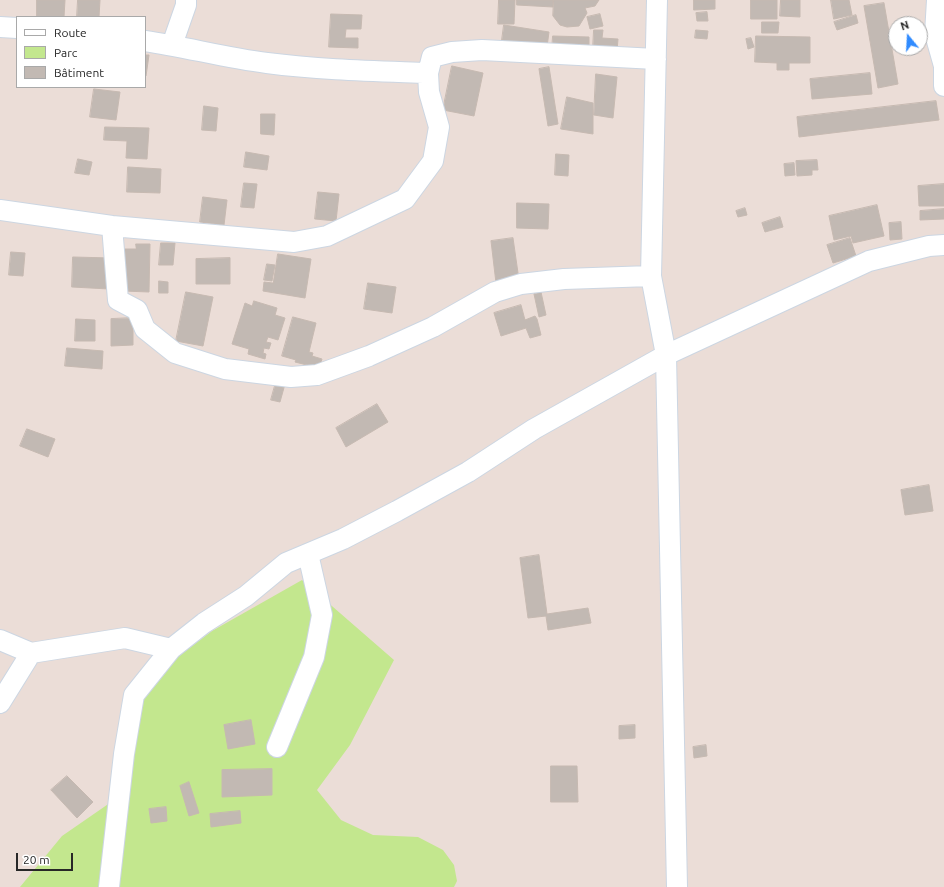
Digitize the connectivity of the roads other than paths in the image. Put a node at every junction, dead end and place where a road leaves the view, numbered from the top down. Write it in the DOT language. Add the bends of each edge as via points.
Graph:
graph roads {
  1 [pos="186,0"];
  2 [pos="657,0"];
  3 [pos="937,0"];
  4 [pos="0,27"];
  5 [pos="16,28"];
  6 [pos="146,42"];
  7 [pos="172,45"];
  8 [pos="656,59"];
  9 [pos="428,73"];
  10 [pos="944,86"];
  11 [pos="0,210"];
  12 [pos="112,226"];
  13 [pos="944,245"];
  14 [pos="651,276"];
  15 [pos="666,356"];
  16 [pos="308,554"];
  17 [pos="0,640"];
  18 [pos="171,649"];
  19 [pos="31,653"];
  20 [pos="0,703"];
  21 [pos="277,747"];
  22 [pos="109,887"];
  23 [pos="677,887"];
  1 -- 7 [label="street"];
  2 -- 8 [label="street"];
  3 -- 10 [label="street" via="935,34 944,66"];
  4 -- 5 [label="street"];
  6 -- 7 [label="street"];
  7 -- 9 [label="street" via="266,63 328,69"];
  8 -- 9 [label="street" via="482,50 452,52 432,57"];
  8 -- 14 [label="street"];
  9 -- 12 [label="street" via="429,92 439,127 433,161 404,199 367,218 327,236 294,242"];
  11 -- 12 [label="street"];
  12 -- 14 [label="street" via="118,300 138,310 145,329 175,352 225,369 291,377 317,375 369,356 433,327 495,292 521,284 564,279"];
  13 -- 15 [label="street" via="929,246 868,261"];
  14 -- 15 [label="street"];
  15 -- 16 [label="street" via="534,429 468,472 343,539"];
  15 -- 23 [label="street"];
  16 -- 18 [label="street" via="286,563 246,596 204,623"];
  16 -- 21 [label="street" via="322,614 314,657"];
  17 -- 19 [label="street"];
  18 -- 19 [label="street" via="125,638"];
  18 -- 22 [label="street" via="134,695 124,754"];
  19 -- 20 [label="street"];
}
